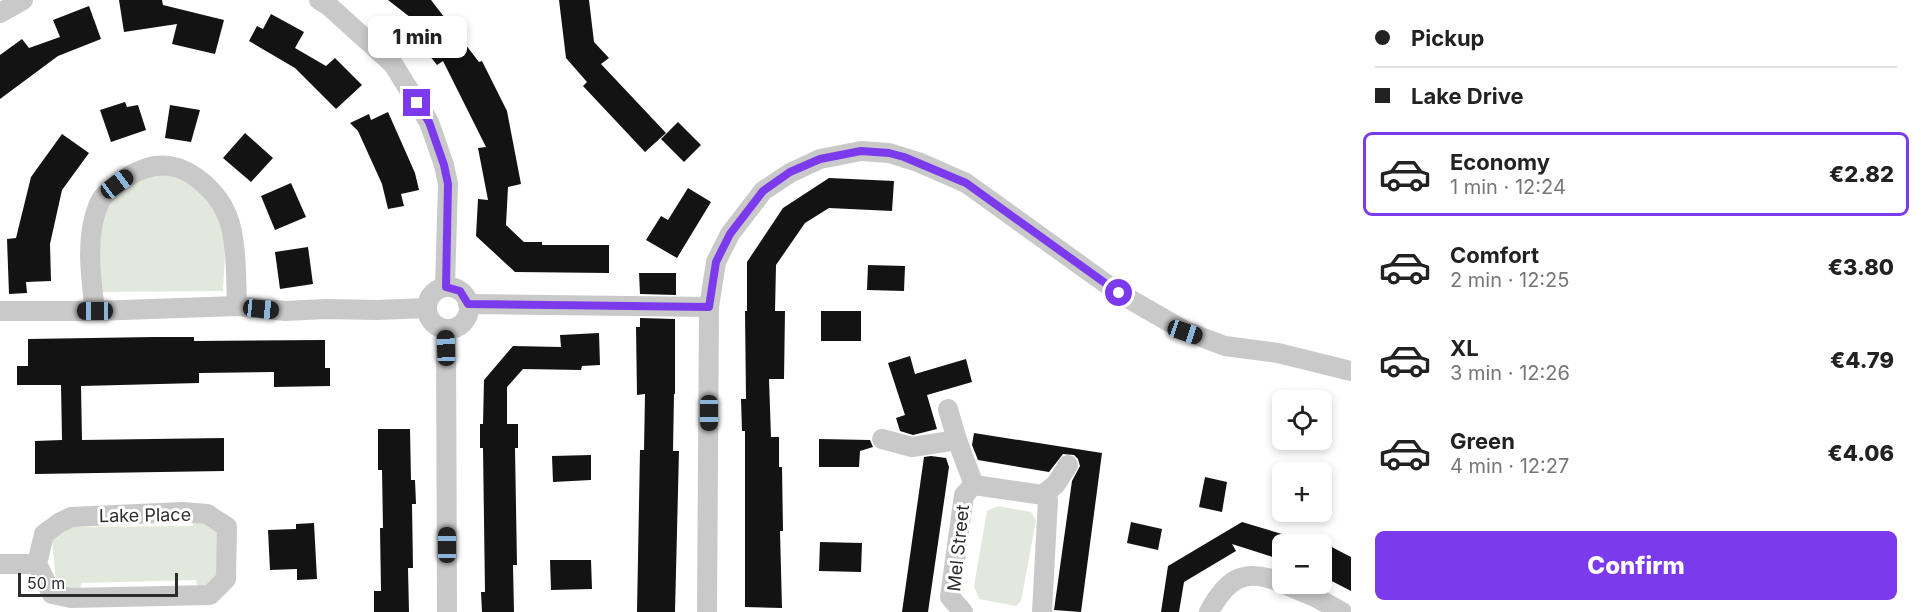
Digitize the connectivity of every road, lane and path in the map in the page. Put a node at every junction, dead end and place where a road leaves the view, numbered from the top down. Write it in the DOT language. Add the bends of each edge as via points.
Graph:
graph roads {
  1 [pos="23,0"];
  2 [pos="319,0"];
  3 [pos="1,11"];
  4 [pos="446,287"];
  5 [pos="468,304"];
  6 [pos="237,306"];
  7 [pos="709,307"];
  8 [pos="427,308"];
  9 [pos="0,311"];
  10 [pos="95,311"];
  11 [pos="446,329"];
  12 [pos="1351,370"];
  13 [pos="948,409"];
  14 [pos="882,439"];
  15 [pos="957,440"];
  16 [pos="1068,465"];
  17 [pos="975,485"];
  18 [pos="1043,495"];
  19 [pos="0,564"];
  20 [pos="37,564"];
  21 [pos="1272,579"];
  22 [pos="1308,594"];
  23 [pos="447,612"];
  24 [pos="707,612"];
  25 [pos="963,612"];
  26 [pos="1042,612"];
  27 [pos="1209,612"];
  28 [pos="1342,612"];
  1 -- 3 [label="street"];
  2 -- 4 [label="street" via="393,64 429,122 448,184"];
  4 -- 5 [label="street" via="460,291"];
  4 -- 8 [label="street" via="432,294"];
  5 -- 7 [label="street"];
  5 -- 11 [label="street" via="466,319 460,326"];
  6 -- 8 [label="street" via="285,312"];
  6 -- 10 [label="street"];
  6 -- 10 [label="street" via="232,232 218,197 189,173 170,166 155,166 131,174 105,193 98,205 91,257"];
  7 -- 12 [label="street" via="716,262 730,234 763,191 790,172 820,159 861,151 889,153 966,183 1119,293 1185,332 1225,346 1278,353"];
  7 -- 24 [label="street"];
  8 -- 11 [label="street" via="432,322"];
  9 -- 10 [label="street"];
  11 -- 23 [label="street"];
  13 -- 15 [label="street, Mel Street"];
  14 -- 15 [label="street" via="912,447"];
  15 -- 17 [label="street, Mel Street"];
  16 -- 18 [label="street"];
  17 -- 18 [label="street, Mel Street"];
  17 -- 25 [label="street, Mel Street" via="964,495 950,597"];
  18 -- 26 [label="street" via="1048,500"];
  19 -- 20 [label="street"];
  20 -- 20 [label="street, Lake Place" via="44,534 71,517 183,512 207,514 227,527 226,579 210,595 71,598 52,594"];
  21 -- 27 [label="street" via="1242,576 1221,590"];
  22 -- 28 [label="street"];
}
